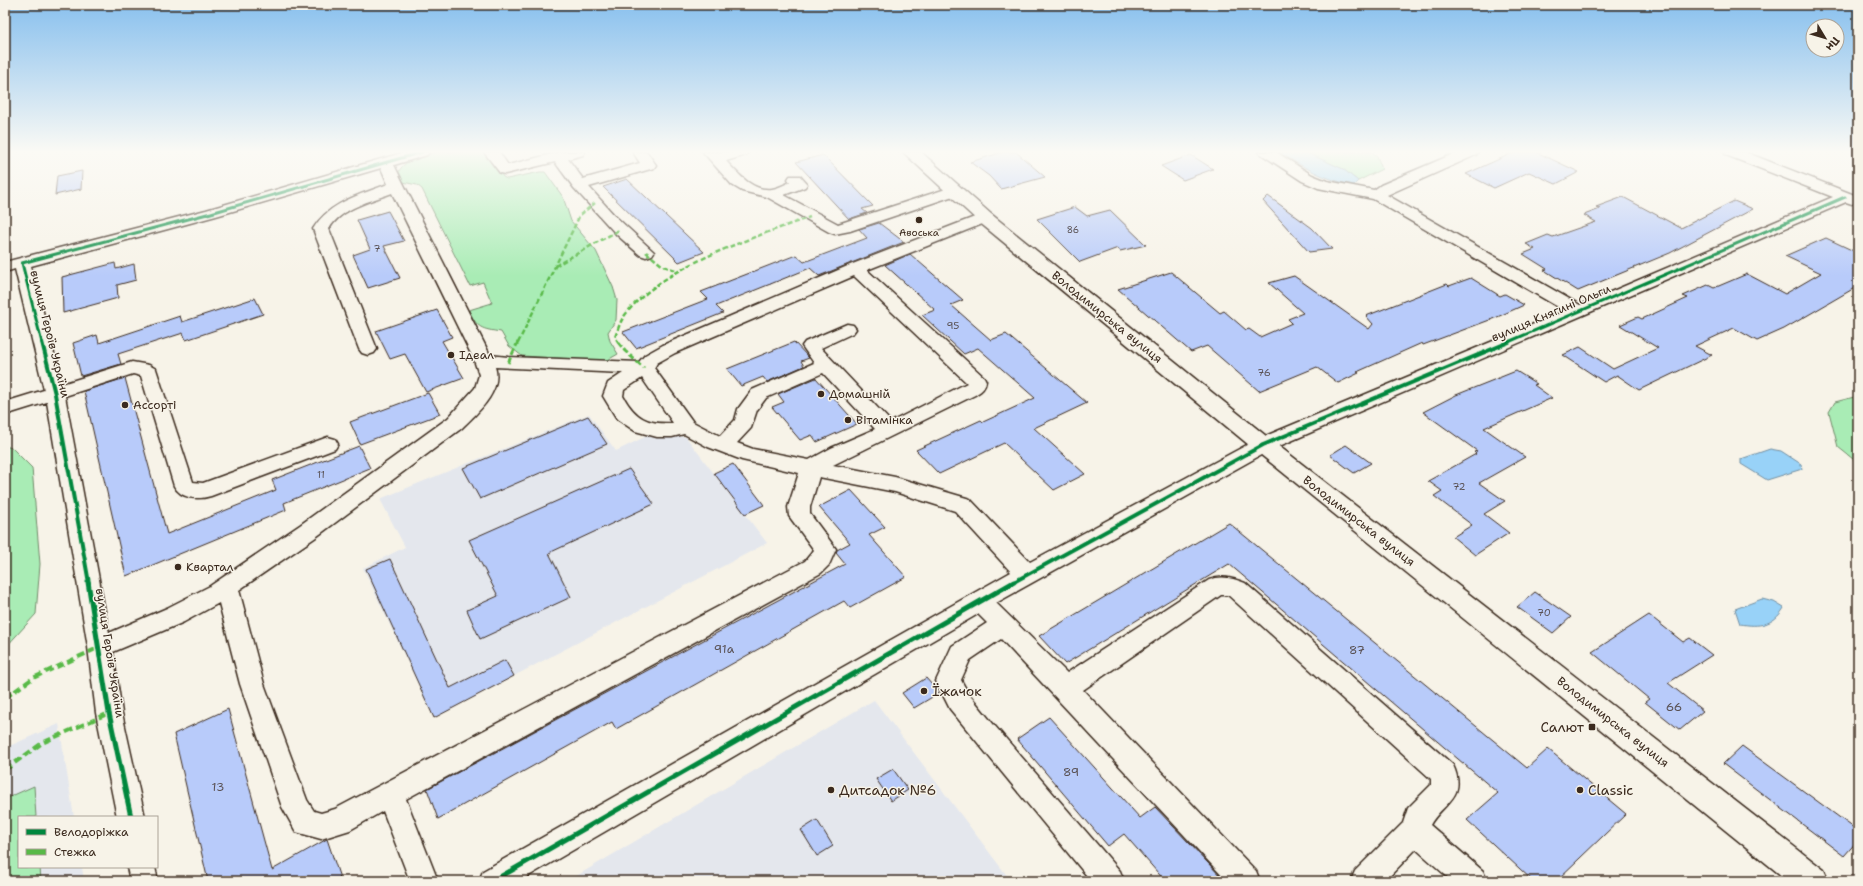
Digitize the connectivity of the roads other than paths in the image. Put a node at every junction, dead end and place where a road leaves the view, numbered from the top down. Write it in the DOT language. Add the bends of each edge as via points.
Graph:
graph roads {
  1 [pos="280,193"];
  2 [pos="378,193"];
  3 [pos="400,193"];
  4 [pos="586,193"];
  5 [pos="947,193"];
  6 [pos="957,193"];
  7 [pos="1368,193"];
  8 [pos="1837,193"];
  9 [pos="772,194"];
  10 [pos="1377,195"];
  11 [pos="1852,199"];
  12 [pos="985,218"];
  13 [pos="646,252"];
  14 [pos="14,265"];
  15 [pos="856,269"];
  16 [pos="1579,312"];
  17 [pos="847,329"];
  18 [pos="368,349"];
  19 [pos="483,360"];
  20 [pos="826,365"];
  21 [pos="644,368"];
  22 [pos="55,394"];
  23 [pos="5,409"];
  24 [pos="686,426"];
  25 [pos="888,431"];
  26 [pos="328,444"];
  27 [pos="723,445"];
  28 [pos="1263,445"];
  29 [pos="811,468"];
  30 [pos="1027,574"];
  31 [pos="226,586"];
  32 [pos="980,601"];
  33 [pos="1003,625"];
  34 [pos="100,647"];
  35 [pos="1065,688"];
  36 [pos="390,792"];
  37 [pos="131,816"];
  38 [pos="1415,830"];
  39 [pos="141,868"];
  40 [pos="144,881"];
  41 [pos="424,881"];
  42 [pos="493,881"];
  43 [pos="1110,881"];
  44 [pos="1246,881"];
  45 [pos="1365,881"];
  46 [pos="1473,881"];
  47 [pos="1813,881"];
  1 -- 14 [label="street, вулиця Героїв України"];
  2 -- 18 [label="street" via="338,210 323,222 321,229"];
  3 -- 19 [label="street"];
  4 -- 13 [label="street" via="619,230"];
  5 -- 9 [label="street" via="844,228 834,229"];
  6 -- 12 [label="main road, Володимирська вулиця"];
  7 -- 10 [label="street"];
  8 -- 11 [label="street"];
  10 -- 16 [label="street"];
  11 -- 16 [label="street, вулиця Княгині Ольги"];
  12 -- 15 [label="street"];
  12 -- 28 [label="main road, Володимирська вулиця"];
  14 -- 22 [label="street, вулиця Героїв України"];
  15 -- 21 [label="street" via="668,349 651,359"];
  15 -- 25 [label="street" via="977,381 976,386 968,391"];
  16 -- 28 [label="street, вулиця Княгині Ольги"];
  17 -- 20 [label="street" via="811,346"];
  19 -- 21 [label="street"];
  19 -- 31 [label="street" via="488,376 484,388 472,406 455,423"];
  20 -- 25 [label="street"];
  20 -- 27 [label="street" via="758,394 748,409 744,423"];
  21 -- 24 [label="street"];
  21 -- 24 [label="street" via="615,387 613,396 628,419 640,426 662,430"];
  22 -- 23 [label="street"];
  22 -- 26 [label="street" via="132,368 149,372 184,486 191,490 204,491"];
  22 -- 34 [label="street, вулиця Героїв України"];
  24 -- 27 [label="street"];
  25 -- 29 [label="street"];
  27 -- 29 [label="street" via="749,455"];
  28 -- 30 [label="street, вулиця Княгині Ольги"];
  28 -- 47 [label="main road, Володимирська вулиця"];
  29 -- 30 [label="street" via="895,485 962,505"];
  29 -- 36 [label="street" via="799,507 800,516 825,549 821,559 813,567"];
  30 -- 32 [label="street, вулиця Княгині Ольги"];
  31 -- 34 [label="street" via="185,610"];
  31 -- 36 [label="street" via="252,684 296,807 306,823 321,826 340,821"];
  32 -- 33 [label="street"];
  32 -- 42 [label="street, вулиця Княгині Ольги"];
  33 -- 35 [label="street"];
  33 -- 43 [label="street" via="961,654 948,681 984,733"];
  34 -- 37 [label="street, вулиця Героїв України" via="109,713"];
  35 -- 38 [label="street" via="1217,586 1237,589 1444,774 1444,790 1418,818"];
  35 -- 44 [label="street"];
  36 -- 41 [label="street"];
  38 -- 45 [label="street"];
  38 -- 46 [label="street"];
  39 -- 40 [label="street"];
}
